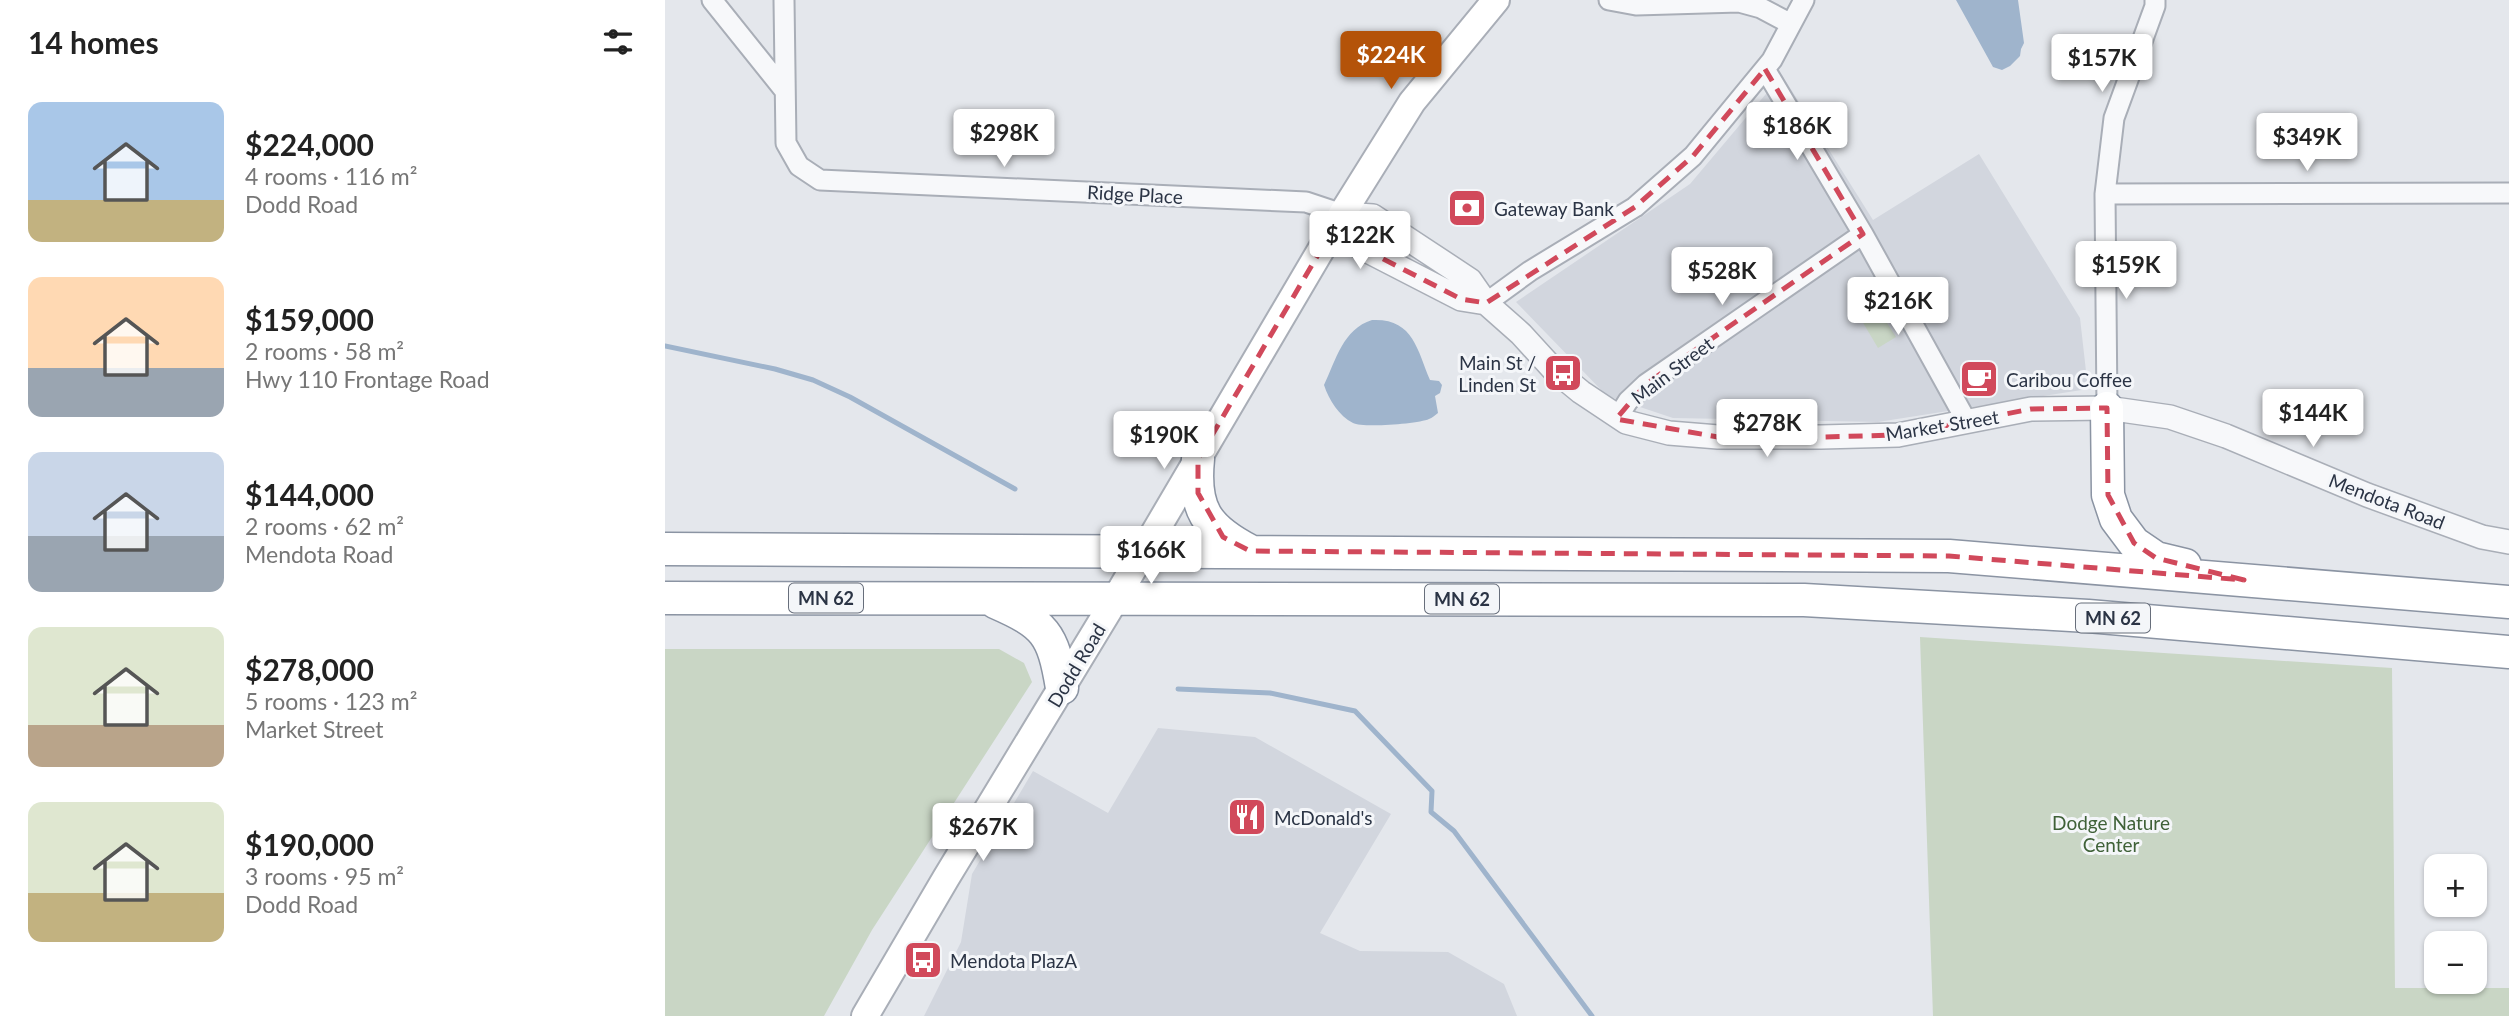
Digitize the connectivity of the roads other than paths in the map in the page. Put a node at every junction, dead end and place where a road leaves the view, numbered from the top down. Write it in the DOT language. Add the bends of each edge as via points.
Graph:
graph roads {
  1 [pos="712,0"];
  2 [pos="784,0"];
  3 [pos="1496,0"];
  4 [pos="1609,0"];
  5 [pos="1804,0"];
  6 [pos="2155,0"];
  7 [pos="1791,24"];
  8 [pos="1765,69"];
  9 [pos="785,91"];
  10 [pos="2509,193"];
  11 [pos="2105,194"];
  12 [pos="1342,214"];
  13 [pos="1863,234"];
  14 [pos="1486,303"];
  15 [pos="2107,408"];
  16 [pos="1618,417"];
  17 [pos="1967,422"];
  18 [pos="1198,459"];
  19 [pos="2509,542"];
  20 [pos="665,549"];
  21 [pos="1145,550"];
  22 [pos="1250,551"];
  23 [pos="2244,580"];
  24 [pos="665,598"];
  25 [pos="987,598"];
  26 [pos="1116,598"];
  27 [pos="2509,602"];
  28 [pos="2509,652"];
  29 [pos="1062,688"];
  30 [pos="865,1016"];
  1 -- 9 [label="street"];
  2 -- 9 [label="street, Ridge Place"];
  3 -- 12 [label="main road, Dodd Road" via="1412,102"];
  4 -- 7 [label="street" via="1636,5 1739,2"];
  5 -- 7 [label="street"];
  6 -- 11 [label="street" via="2114,118"];
  7 -- 8 [label="street"];
  8 -- 13 [label="street"];
  8 -- 14 [label="street" via="1693,156 1635,207"];
  9 -- 12 [label="street, Ridge Place" via="786,143 799,166 820,180 1306,202"];
  10 -- 11 [label="street"];
  11 -- 15 [label="street"];
  12 -- 14 [label="street, Market Street" via="1373,216 1470,280"];
  12 -- 14 [label="street" via="1358,246 1461,299"];
  12 -- 18 [label="main road, Dodd Road"];
  13 -- 16 [label="street, Main Street" via="1646,384"];
  13 -- 17 [label="street"];
  14 -- 16 [label="street, Market Street" via="1558,373"];
  15 -- 17 [label="street, Market Street" via="2031,409"];
  15 -- 19 [label="street, Mendota Road" via="2181,420 2367,495 2482,537"];
  15 -- 23 [label="highway" via="2108,495 2116,519 2134,544 2156,558"];
  16 -- 17 [label="street, Market Street" via="1669,433 1718,437 1898,435"];
  18 -- 21 [label="main road, Dodd Road"];
  18 -- 22 [label="highway" via="1198,493 1209,521 1223,537"];
  20 -- 21 [label="highway"];
  21 -- 22 [label="highway"];
  21 -- 26 [label="main road, Dodd Road"];
  22 -- 23 [label="highway" via="1949,556"];
  23 -- 27 [label="highway"];
  24 -- 25 [label="highway, MN 62"];
  25 -- 26 [label="highway, MN 62"];
  25 -- 29 [label="highway" via="1039,626 1054,652"];
  26 -- 28 [label="highway, MN 62" via="1807,600 2088,616"];
  26 -- 29 [label="main road, Dodd Road"];
  29 -- 30 [label="main road, Dodd Road"];
}
